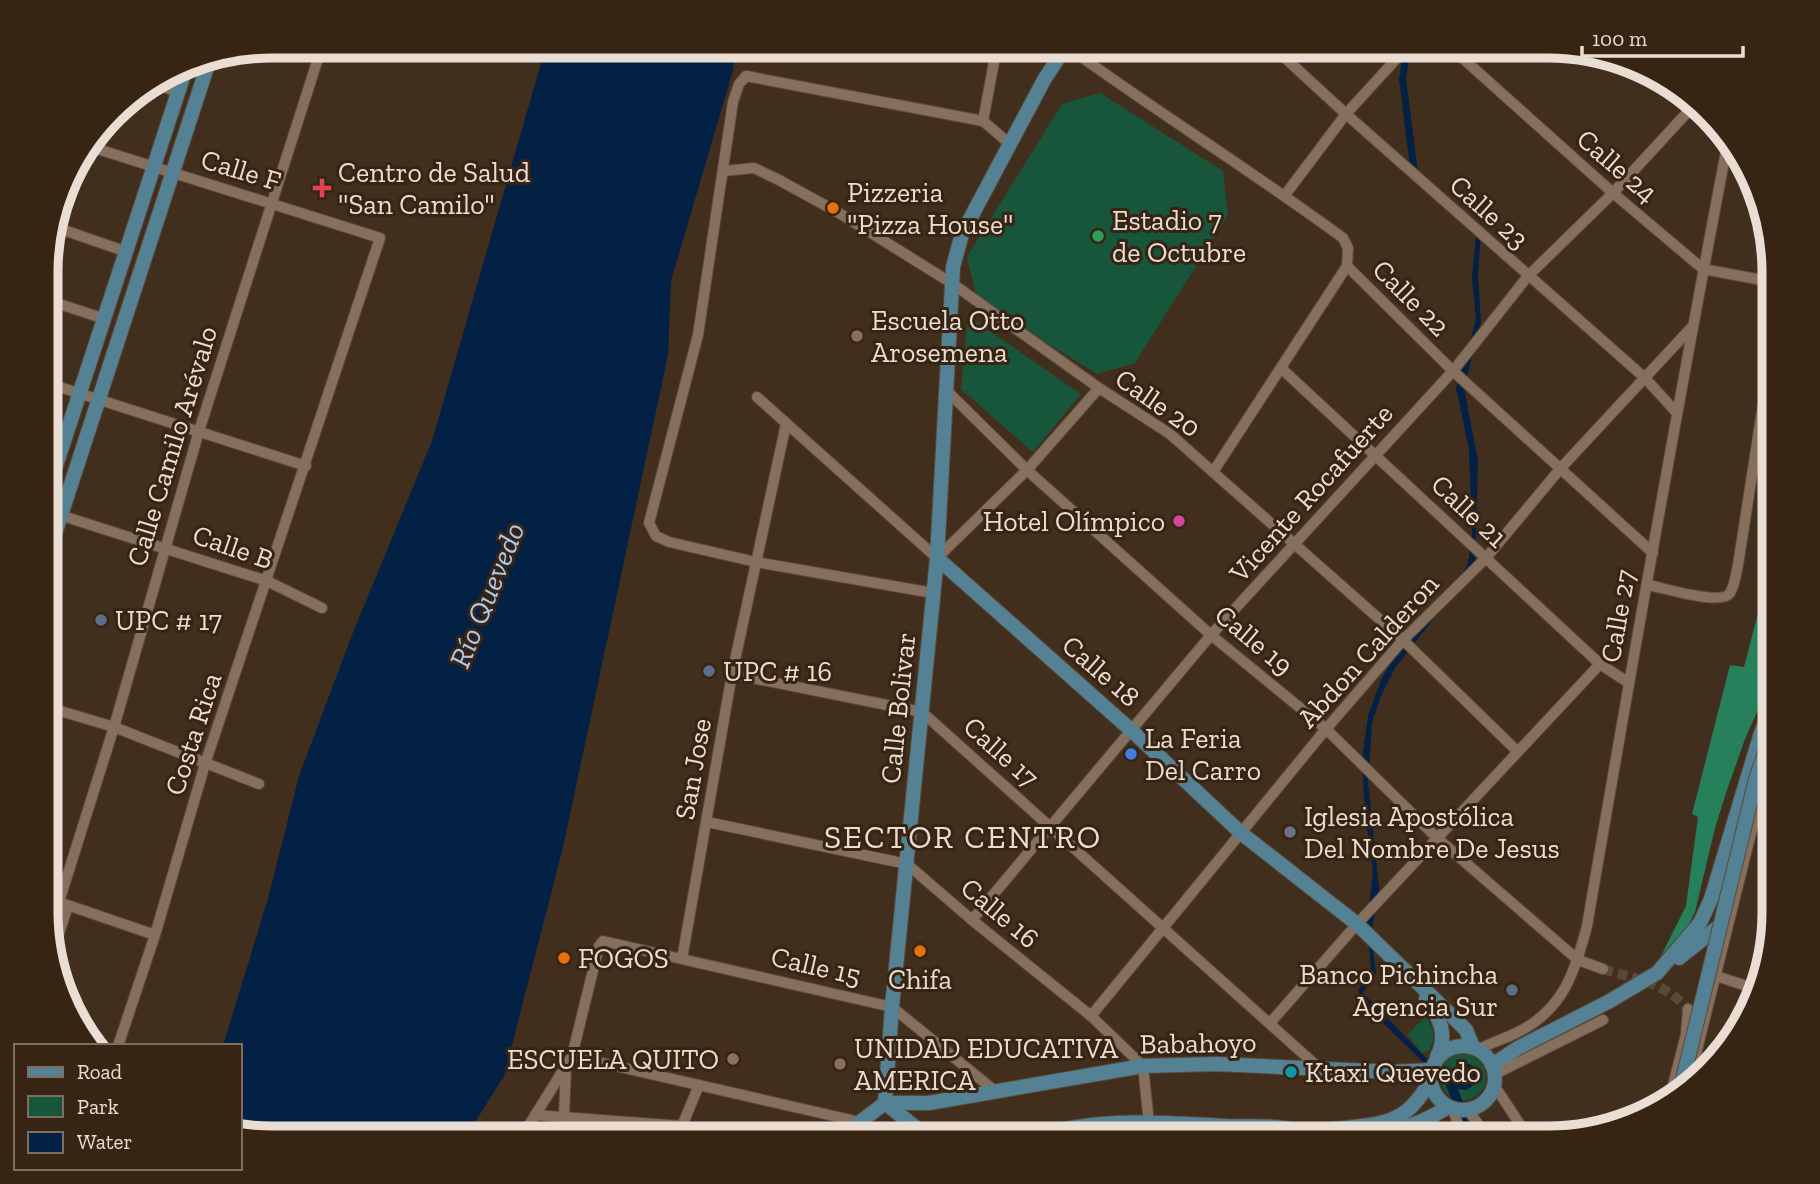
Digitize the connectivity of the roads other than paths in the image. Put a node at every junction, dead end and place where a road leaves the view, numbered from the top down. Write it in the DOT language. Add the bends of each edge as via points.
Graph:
graph roads {
  1 [pos="318,58"];
  2 [pos="995,58"];
  3 [pos="1058,58"];
  4 [pos="1083,58"];
  5 [pos="1285,58"];
  6 [pos="1397,58"];
  7 [pos="1462,58"];
  8 [pos="207,68"];
  9 [pos="183,78"];
  10 [pos="164,87"];
  11 [pos="178,92"];
  12 [pos="1689,111"];
  13 [pos="1346,114"];
  14 [pos="983,121"];
  15 [pos="1012,145"];
  16 [pos="97,149"];
  17 [pos="1726,153"];
  18 [pos="152,167"];
  19 [pos="723,171"];
  20 [pos="173,173"];
  21 [pos="1612,193"];
  22 [pos="1285,195"];
  23 [pos="271,203"];
  24 [pos="63,230"];
  25 [pos="380,238"];
  26 [pos="127,252"];
  27 [pos="1347,266"];
  28 [pos="1703,270"];
  29 [pos="1528,276"];
  30 [pos="1762,280"];
  31 [pos="953,284"];
  32 [pos="58,304"];
  33 [pos="105,319"];
  34 [pos="1692,327"];
  35 [pos="1282,369"];
  36 [pos="1453,371"];
  37 [pos="1644,378"];
  38 [pos="58,386"];
  39 [pos="1098,388"];
  40 [pos="945,389"];
  41 [pos="79,393"];
  42 [pos="757,397"];
  43 [pos="98,399"];
  44 [pos="1762,411"];
  45 [pos="1676,412"];
  46 [pos="786,424"];
  47 [pos="199,431"];
  48 [pos="1376,456"];
  49 [pos="58,459"];
  50 [pos="306,466"];
  51 [pos="1560,469"];
  52 [pos="1027,470"];
  53 [pos="1213,472"];
  54 [pos="58,504"];
  55 [pos="58,515"];
  56 [pos="1296,545"];
  57 [pos="164,548"];
  58 [pos="1653,553"];
  59 [pos="937,558"];
  60 [pos="1486,558"];
  61 [pos="757,562"];
  62 [pos="267,581"];
  63 [pos="1648,585"];
  64 [pos="933,593"];
  65 [pos="322,608"];
  66 [pos="1211,635"];
  67 [pos="1403,640"];
  68 [pos="1601,664"];
  69 [pos="733,674"];
  70 [pos="1629,683"];
  71 [pos="58,710"];
  72 [pos="922,712"];
  73 [pos="114,727"];
  74 [pos="1326,729"];
  75 [pos="1762,729"];
  76 [pos="1131,730"];
  77 [pos="1517,751"];
  78 [pos="1762,761"];
  79 [pos="205,764"];
  80 [pos="259,784"];
  81 [pos="1762,789"];
  82 [pos="707,822"];
  83 [pos="1051,827"];
  84 [pos="1241,834"];
  85 [pos="1437,838"];
  86 [pos="907,864"];
  87 [pos="58,902"];
  88 [pos="64,904"];
  89 [pos="971,920"];
  90 [pos="1357,924"];
  91 [pos="59,926"];
  92 [pos="1718,927"];
  93 [pos="1163,928"];
  94 [pos="155,935"];
  95 [pos="682,958"];
  96 [pos="1578,960"];
  97 [pos="1603,969"];
  98 [pos="1657,973"];
  99 [pos="1716,976"];
  100 [pos="1414,980"];
  101 [pos="1749,987"];
  102 [pos="891,1007"];
  103 [pos="1091,1016"];
  104 [pos="1603,1020"];
  105 [pos="1270,1023"];
  106 [pos="1700,1039"];
  107 [pos="119,1044"];
  108 [pos="1518,1048"];
  109 [pos="1477,1049"];
  110 [pos="569,1061"];
  111 [pos="1143,1066"];
  112 [pos="1318,1068"];
  113 [pos="1692,1070"];
  114 [pos="1432,1071"];
  115 [pos="1494,1075"];
  116 [pos="1683,1078"];
  117 [pos="699,1085"];
  118 [pos="1673,1085"];
  119 [pos="995,1091"];
  120 [pos="885,1103"];
  121 [pos="1456,1109"];
  122 [pos="535,1115"];
  123 [pos="565,1117"];
  124 [pos="860,1122"];
  125 [pos="1149,1123"];
  126 [pos="528,1126"];
  127 [pos="565,1126"];
  128 [pos="682,1126"];
  129 [pos="857,1126"];
  130 [pos="914,1126"];
  131 [pos="1085,1126"];
  132 [pos="1227,1126"];
  133 [pos="1365,1126"];
  134 [pos="1407,1126"];
  135 [pos="1460,1126"];
  136 [pos="1475,1126"];
  137 [pos="1522,1126"];
  1 -- 23 [label="street, Calle Camilo Arévalo"];
  2 -- 14 [label="street"];
  3 -- 15 [label="main road, Calle Bolivar"];
  4 -- 22 [label="street, Calle 22"];
  5 -- 13 [label="street, Calle 23"];
  6 -- 13 [label="street"];
  7 -- 21 [label="street, Calle 24"];
  8 -- 20 [label="main road"];
  9 -- 11 [label="main road"];
  10 -- 11 [label="street"];
  11 -- 18 [label="main road"];
  12 -- 21 [label="street, Vicente Rocafuerte"];
  13 -- 22 [label="street"];
  13 -- 29 [label="street, Calle 23"];
  14 -- 15 [label="street"];
  14 -- 19 [label="street" via="746,76 733,102"];
  15 -- 31 [label="main road, Calle Bolivar" via="962,234"];
  16 -- 18 [label="street, Calle F"];
  17 -- 28 [label="street, Calle 27"];
  18 -- 20 [label="street, Calle F"];
  18 -- 26 [label="main road"];
  19 -- 31 [label="street, Calle 20" via="754,168 779,180"];
  19 -- 61 [label="street" via="698,335 649,523 656,536 668,542"];
  20 -- 23 [label="street, Calle F"];
  20 -- 43 [label="main road"];
  21 -- 28 [label="street, Calle 24"];
  21 -- 29 [label="street, Vicente Rocafuerte"];
  22 -- 27 [label="street, Calle 22" via="1343,238 1348,248"];
  23 -- 25 [label="street, Calle F"];
  23 -- 47 [label="street, Calle Camilo Arévalo"];
  24 -- 26 [label="street"];
  25 -- 50 [label="street, Costa Rica"];
  26 -- 33 [label="main road"];
  27 -- 35 [label="street"];
  27 -- 36 [label="street, Calle 22"];
  28 -- 30 [label="street"];
  28 -- 34 [label="street, Calle 27"];
  29 -- 36 [label="street, Vicente Rocafuerte"];
  29 -- 37 [label="street, Calle 23"];
  31 -- 39 [label="street, Calle 20"];
  31 -- 40 [label="main road, Calle Bolivar"];
  32 -- 33 [label="street"];
  33 -- 41 [label="main road"];
  34 -- 37 [label="street, Abdon Calderon"];
  34 -- 45 [label="street, Calle 27"];
  35 -- 48 [label="street, Calle 21"];
  35 -- 53 [label="street"];
  36 -- 48 [label="street, Vicente Rocafuerte"];
  36 -- 51 [label="street, Calle 22"];
  37 -- 45 [label="street, Calle 23"];
  37 -- 51 [label="street, Abdon Calderon"];
  38 -- 41 [label="street"];
  39 -- 52 [label="street"];
  39 -- 53 [label="street, Calle 20" via="1170,434"];
  40 -- 52 [label="street, Calle 19"];
  40 -- 59 [label="main road, Calle Bolivar"];
  41 -- 43 [label="street"];
  41 -- 49 [label="main road"];
  42 -- 46 [label="street, Calle 18"];
  43 -- 47 [label="street"];
  43 -- 54 [label="main road"];
  44 -- 63 [label="street" via="1730,593 1723,599 1711,598"];
  45 -- 58 [label="street, Calle 27"];
  46 -- 59 [label="street, Calle 18"];
  46 -- 61 [label="street, San Jose"];
  47 -- 50 [label="street"];
  47 -- 57 [label="street, Calle Camilo Arévalo"];
  48 -- 56 [label="street, Vicente Rocafuerte"];
  48 -- 60 [label="street, Calle 21"];
  50 -- 62 [label="street, Costa Rica"];
  51 -- 58 [label="street, Calle 22"];
  51 -- 60 [label="street, Abdon Calderon"];
  52 -- 59 [label="street"];
  52 -- 66 [label="street, Calle 19"];
  53 -- 56 [label="street, Calle 20"];
  55 -- 57 [label="street, Calle B"];
  56 -- 66 [label="street, Vicente Rocafuerte"];
  56 -- 67 [label="street, Calle 20"];
  57 -- 62 [label="street, Calle B"];
  57 -- 73 [label="street, Calle Camilo Arévalo"];
  58 -- 63 [label="street, Calle 27"];
  59 -- 64 [label="main road, Calle Bolivar"];
  59 -- 76 [label="main road, Calle 18"];
  60 -- 67 [label="street, Abdon Calderon"];
  60 -- 68 [label="street, Calle 21"];
  61 -- 64 [label="street"];
  61 -- 69 [label="street, San Jose"];
  62 -- 65 [label="street, Calle B"];
  62 -- 79 [label="street, Costa Rica"];
  63 -- 70 [label="street, Calle 27"];
  64 -- 72 [label="main road, Calle Bolivar"];
  66 -- 74 [label="street, Calle 19"];
  66 -- 76 [label="street, Vicente Rocafuerte"];
  67 -- 74 [label="street, Abdon Calderon"];
  67 -- 77 [label="street, Calle 20"];
  68 -- 70 [label="street, Calle 21"];
  68 -- 77 [label="street"];
  69 -- 72 [label="street, Calle 17"];
  69 -- 82 [label="street, San Jose"];
  70 -- 96 [label="street, Calle 27"];
  71 -- 73 [label="street"];
  72 -- 83 [label="street, Calle 17"];
  72 -- 86 [label="main road, Calle Bolivar"];
  73 -- 79 [label="street"];
  73 -- 88 [label="street, Calle Camilo Arévalo"];
  74 -- 84 [label="street, Abdon Calderon"];
  74 -- 85 [label="street, Calle 19"];
  75 -- 98 [label="main road" via="1711,899 1700,923"];
  76 -- 83 [label="street, Vicente Rocafuerte"];
  76 -- 84 [label="main road, Calle 18"];
  77 -- 85 [label="street"];
  78 -- 92 [label="main road, bridge"];
  79 -- 80 [label="street"];
  79 -- 94 [label="street, Costa Rica"];
  81 -- 99 [label="street"];
  82 -- 86 [label="street, Calle 16"];
  82 -- 95 [label="street, San Jose"];
  83 -- 89 [label="street, Vicente Rocafuerte"];
  83 -- 93 [label="street, Calle 17"];
  84 -- 90 [label="main road, Calle 18"];
  84 -- 93 [label="street, Abdon Calderon"];
  85 -- 90 [label="street"];
  85 -- 96 [label="street, Calle 19"];
  86 -- 89 [label="street, Calle 16"];
  86 -- 102 [label="main road, Calle Bolivar"];
  87 -- 88 [label="street"];
  88 -- 91 [label="street, Calle Camilo Arévalo"];
  88 -- 94 [label="street"];
  89 -- 103 [label="street, Calle 16"];
  90 -- 100 [label="main road, Calle 18"];
  90 -- 105 [label="street"];
  92 -- 98 [label="main road"];
  92 -- 116 [label="main road, bridge"];
  93 -- 103 [label="street, Abdon Calderon"];
  93 -- 105 [label="street, Calle 17"];
  94 -- 107 [label="street, Costa Rica"];
  95 -- 102 [label="street, Calle 15"];
  95 -- 110 [label="street, Calle 15" via="600,942"];
  96 -- 97 [label="street, Calle 19"];
  96 -- 109 [label="street, Calle 27" via="1556,1005 1536,1022"];
  98 -- 108 [label="main road, bridge"];
  99 -- 101 [label="street"];
  99 -- 106 [label="street"];
  100 -- 109 [label="main road, Calle 18" via="1466,1030"];
  100 -- 114 [label="main road, Calle 18" via="1440,1021 1443,1039"];
  102 -- 119 [label="street, Calle 15"];
  102 -- 120 [label="main road, Calle Bolivar"];
  103 -- 111 [label="street, Calle 16"];
  104 -- 115 [label="street"];
  105 -- 112 [label="street, Calle 17"];
  106 -- 113 [label="street"];
  106 -- 118 [label="street" via="1688,1009"];
  108 -- 109 [label="main road" via="1502,1053"];
  108 -- 115 [label="main road"];
  109 -- 114 [label="main road" via="1452,1047"];
  109 -- 115 [label="main road"];
  110 -- 117 [label="street"];
  110 -- 122 [label="street"];
  110 -- 123 [label="street"];
  111 -- 112 [label="main road, Babahoyo"];
  111 -- 119 [label="main road, Babahoyo"];
  111 -- 125 [label="street"];
  112 -- 114 [label="main road, Babahoyo"];
  114 -- 121 [label="main road" via="1434,1093"];
  114 -- 133 [label="main road" via="1410,1108 1392,1119"];
  115 -- 121 [label="main road" via="1485,1102"];
  115 -- 137 [label="street"];
  117 -- 124 [label="street"];
  117 -- 128 [label="street"];
  119 -- 120 [label="main road, Babahoyo" via="929,1102"];
  120 -- 124 [label="main road"];
  120 -- 130 [label="main road"];
  121 -- 134 [label="main road"];
  121 -- 135 [label="street"];
  121 -- 136 [label="street"];
  122 -- 123 [label="street"];
  122 -- 126 [label="street"];
  123 -- 127 [label="street"];
  123 -- 128 [label="street"];
  124 -- 129 [label="main road"];
  125 -- 131 [label="main road"];
  125 -- 132 [label="main road"];
}
